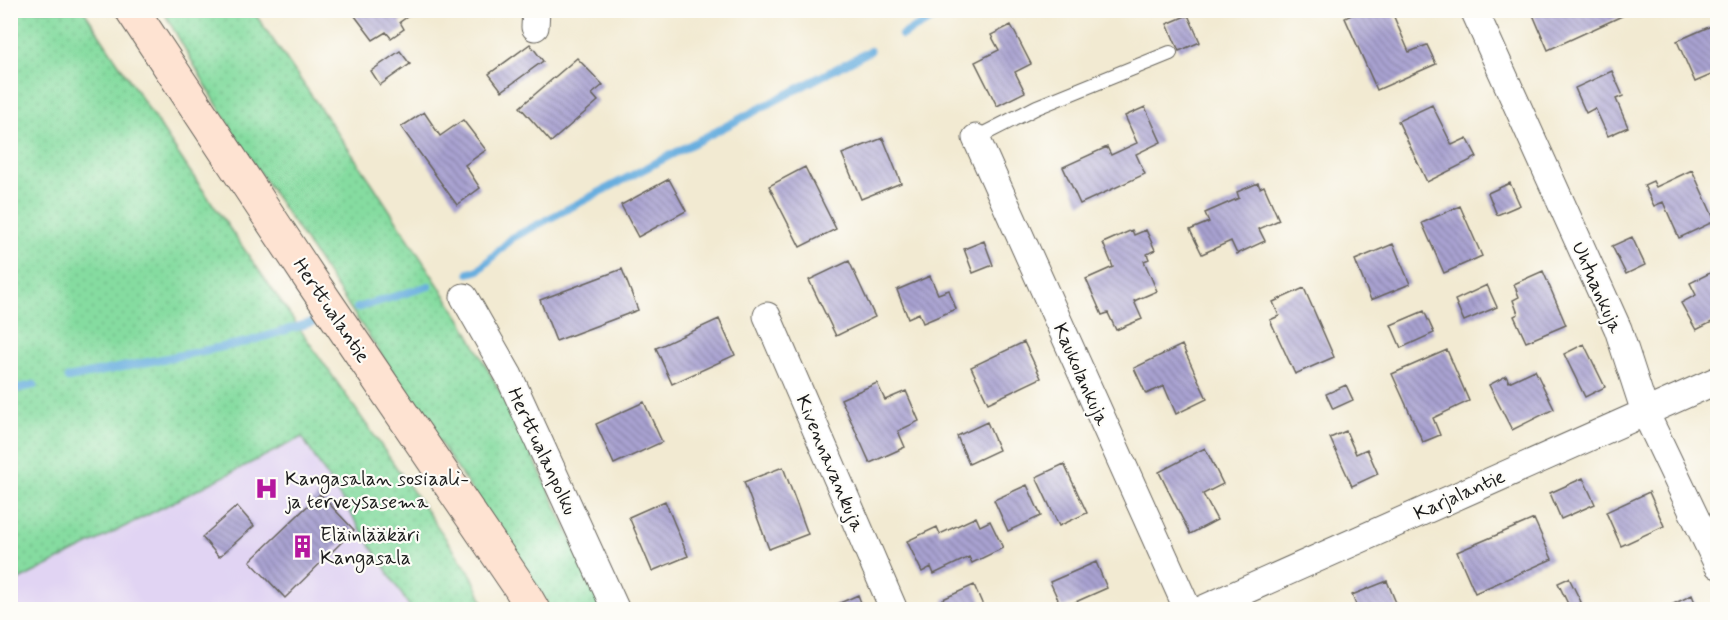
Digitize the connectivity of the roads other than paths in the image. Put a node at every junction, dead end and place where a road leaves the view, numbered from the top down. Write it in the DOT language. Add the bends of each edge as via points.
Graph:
graph roads {
  1 [pos="132,10"];
  2 [pos="1474,10"];
  3 [pos="1170,53"];
  4 [pos="976,138"];
  5 [pos="464,297"];
  6 [pos="767,316"];
  7 [pos="1718,380"];
  8 [pos="1645,412"];
  9 [pos="1718,565"];
  10 [pos="534,609"];
  11 [pos="616,609"];
  12 [pos="894,609"];
  13 [pos="1188,609"];
  14 [pos="1201,609"];
  1 -- 10 [label="street, Herttualantie"];
  2 -- 8 [label="street, Uhtuankuja" via="1618,329"];
  3 -- 4 [label="lane" via="1037,107"];
  4 -- 13 [label="street, Kaukolankuja"];
  5 -- 11 [label="street, Herttualanpolku" via="509,376"];
  6 -- 12 [label="street, Kivennavankuja"];
  7 -- 8 [label="street, Karjalantie"];
  8 -- 9 [label="street, Uhtuankuja"];
  8 -- 14 [label="street, Karjalantie"];
}
